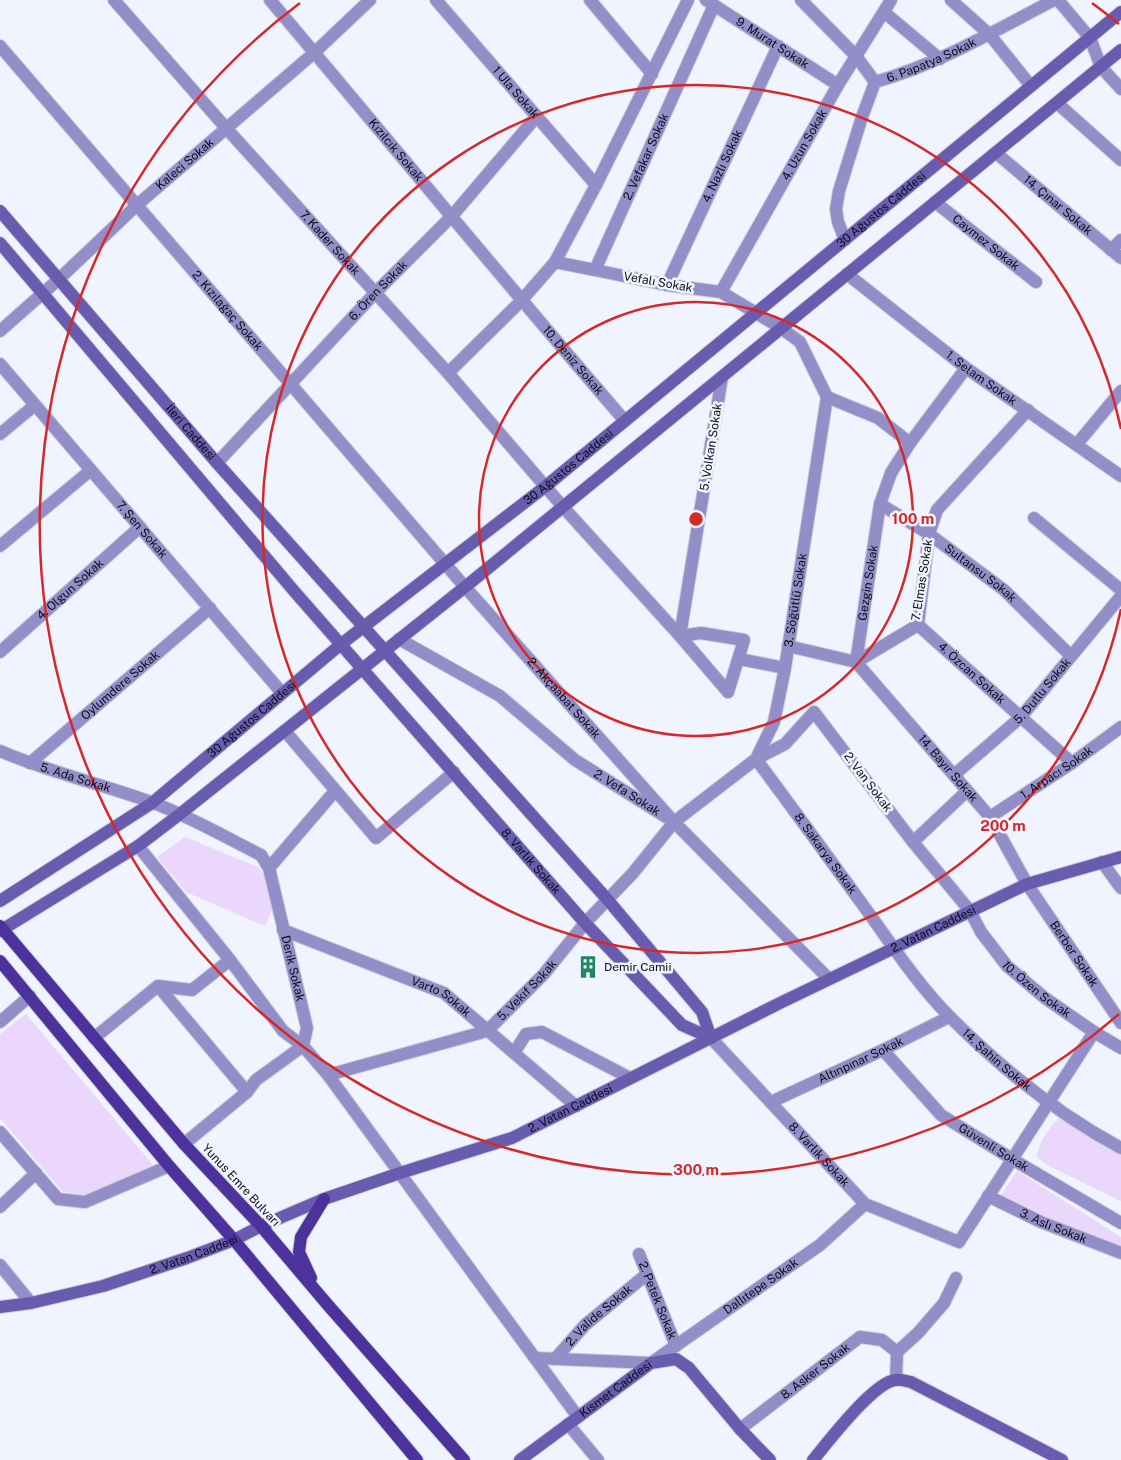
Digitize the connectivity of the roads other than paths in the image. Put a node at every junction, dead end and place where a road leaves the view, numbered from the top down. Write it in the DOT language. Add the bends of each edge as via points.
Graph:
graph roads {
  1 [pos="114,0"];
  2 [pos="270,0"];
  3 [pos="370,0"];
  4 [pos="436,0"];
  5 [pos="590,0"];
  6 [pos="688,0"];
  7 [pos="801,0"];
  8 [pos="951,0"];
  9 [pos="1054,0"];
  10 [pos="1058,0"];
  11 [pos="710,2"];
  12 [pos="889,3"];
  13 [pos="1121,12"];
  14 [pos="989,34"];
  15 [pos="1090,38"];
  16 [pos="0,46"];
  17 [pos="778,46"];
  18 [pos="1121,50"];
  19 [pos="314,53"];
  20 [pos="856,56"];
  21 [pos="940,59"];
  22 [pos="1100,67"];
  23 [pos="652,74"];
  24 [pos="875,82"];
  25 [pos="838,85"];
  26 [pos="1031,86"];
  27 [pos="1121,89"];
  28 [pos="1057,103"];
  29 [pos="537,116"];
  30 [pos="226,128"];
  31 [pos="996,153"];
  32 [pos="1121,160"];
  33 [pos="596,185"];
  34 [pos="935,202"];
  35 [pos="137,206"];
  36 [pos="0,211"];
  37 [pos="452,216"];
  38 [pos="844,240"];
  39 [pos="1121,240"];
  40 [pos="0,243"];
  41 [pos="1116,254"];
  42 [pos="555,262"];
  43 [pos="595,270"];
  44 [pos="847,274"];
  45 [pos="59,279"];
  46 [pos="1036,282"];
  47 [pos="667,285"];
  48 [pos="376,292"];
  49 [pos="721,292"];
  50 [pos="43,293"];
  51 [pos="522,301"];
  52 [pos="756,313"];
  53 [pos="781,328"];
  54 [pos="0,331"];
  55 [pos="0,364"];
  56 [pos="966,368"];
  57 [pos="448,372"];
  58 [pos="722,377"];
  59 [pos="290,383"];
  60 [pos="1121,391"];
  61 [pos="827,397"];
  62 [pos="35,405"];
  63 [pos="1028,410"];
  64 [pos="625,421"];
  65 [pos="0,434"];
  66 [pos="910,443"];
  67 [pos="1077,444"];
  68 [pos="217,463"];
  69 [pos="91,470"];
  70 [pos="1121,476"];
  71 [pos="546,486"];
  72 [pos="880,504"];
  73 [pos="563,508"];
  74 [pos="1034,518"];
  75 [pos="140,528"];
  76 [pos="929,534"];
  77 [pos="0,546"];
  78 [pos="446,563"];
  79 [pos="456,575"];
  80 [pos="465,586"];
  81 [pos="1120,598"];
  82 [pos="210,608"];
  83 [pos="918,625"];
  84 [pos="364,626"];
  85 [pos="680,636"];
  86 [pos="399,639"];
  87 [pos="340,645"];
  88 [pos="788,646"];
  89 [pos="385,650"];
  90 [pos="0,652"];
  91 [pos="1071,656"];
  92 [pos="739,659"];
  93 [pos="856,662"];
  94 [pos="785,668"];
  95 [pos="363,669"];
  96 [pos="282,693"];
  97 [pos="1021,717"];
  98 [pos="1121,728"];
  99 [pos="285,731"];
  100 [pos="0,751"];
  101 [pos="756,759"];
  102 [pos="30,763"];
  103 [pos="1072,763"];
  104 [pos="454,772"];
  105 [pos="954,775"];
  106 [pos="335,791"];
  107 [pos="968,791"];
  108 [pos="152,803"];
  109 [pos="180,814"];
  110 [pos="990,817"];
  111 [pos="674,822"];
  112 [pos="913,842"];
  113 [pos="138,846"];
  114 [pos="1121,857"];
  115 [pos="1102,862"];
  116 [pos="269,868"];
  117 [pos="1027,884"];
  118 [pos="1121,888"];
  119 [pos="607,899"];
  120 [pos="0,900"];
  121 [pos="970,911"];
  122 [pos="585,924"];
  123 [pos="1,929"];
  124 [pos="283,930"];
  125 [pos="894,948"];
  126 [pos="230,960"];
  127 [pos="0,961"];
  128 [pos="829,979"];
  129 [pos="158,986"];
  130 [pos="30,996"];
  131 [pos="949,1016"];
  132 [pos="0,1022"];
  133 [pos="1121,1023"];
  134 [pos="487,1031"];
  135 [pos="1094,1032"];
  136 [pos="94,1038"];
  137 [pos="711,1038"];
  138 [pos="303,1046"];
  139 [pos="1121,1048"];
  140 [pos="883,1050"];
  141 [pos="514,1053"];
  142 [pos="328,1075"];
  143 [pos="630,1078"];
  144 [pos="247,1092"];
  145 [pos="771,1102"];
  146 [pos="1049,1103"];
  147 [pos="576,1106"];
  148 [pos="0,1132"];
  149 [pos="184,1144"];
  150 [pos="1121,1148"];
  151 [pos="1012,1159"];
  152 [pos="169,1166"];
  153 [pos="36,1173"];
  154 [pos="400,1173"];
  155 [pos="988,1196"];
  156 [pos="324,1199"];
  157 [pos="865,1204"];
  158 [pos="0,1207"];
  159 [pos="1121,1223"];
  160 [pos="261,1226"];
  161 [pos="234,1240"];
  162 [pos="1121,1253"];
  163 [pos="639,1254"];
  164 [pos="0,1265"];
  165 [pos="647,1274"];
  166 [pos="956,1278"];
  167 [pos="31,1303"];
  168 [pos="327,1304"];
  169 [pos="0,1307"];
  170 [pos="676,1346"];
  171 [pos="897,1352"];
  172 [pos="535,1358"];
  173 [pos="555,1359"];
  174 [pos="652,1363"];
  175 [pos="896,1380"];
  176 [pos="573,1421"];
  177 [pos="740,1429"];
  178 [pos="417,1460"];
  179 [pos="464,1460"];
  180 [pos="520,1460"];
  181 [pos="598,1460"];
  182 [pos="770,1460"];
  183 [pos="813,1460"];
  184 [pos="1062,1460"];
  1 -- 30 [label="street, 7. Kader Sokak"];
  2 -- 19 [label="street, Kızılcık Sokak"];
  3 -- 19 [label="street, Kaleci Sokak"];
  4 -- 29 [label="street, 1 Ula Sokak"];
  5 -- 23 [label="street"];
  6 -- 23 [label="street"];
  7 -- 20 [label="street"];
  8 -- 14 [label="street"];
  9 -- 14 [label="street, 6. Papatya Sokak"];
  10 -- 15 [label="street"];
  11 -- 17 [label="street, 9. Murat Sokak"];
  11 -- 43 [label="street, 2. Vefakar Sokak"];
  12 -- 20 [label="street, 4. Uzun Sokak"];
  12 -- 21 [label="street"];
  13 -- 15 [label="main road, 30 Ağustos Caddesi"];
  14 -- 21 [label="street, 6. Papatya Sokak"];
  14 -- 26 [label="street"];
  15 -- 22 [label="street"];
  15 -- 26 [label="main road, 30 Ağustos Caddesi"];
  16 -- 35 [label="street, 2. Kızılağaç Sokak"];
  17 -- 25 [label="street, 9. Murat Sokak"];
  17 -- 47 [label="street, 4. Nazlı Sokak"];
  18 -- 22 [label="main road"];
  19 -- 30 [label="street, Kaleci Sokak"];
  19 -- 37 [label="street, Kızılcık Sokak"];
  20 -- 24 [label="street"];
  20 -- 25 [label="street, 4. Uzun Sokak"];
  21 -- 24 [label="street, 6. Papatya Sokak"];
  22 -- 27 [label="street"];
  22 -- 28 [label="main road"];
  23 -- 33 [label="street"];
  24 -- 38 [label="street, 6. Papatya Sokak" via="839,191 836,209"];
  25 -- 49 [label="street, 4. Uzun Sokak"];
  26 -- 38 [label="main road, 30 Ağustos Caddesi"];
  28 -- 31 [label="main road"];
  28 -- 32 [label="street"];
  29 -- 33 [label="street, 1 Ula Sokak"];
  29 -- 37 [label="street, 6. Ören Sokak"];
  30 -- 35 [label="street, Kaleci Sokak"];
  30 -- 48 [label="street, 7. Kader Sokak"];
  31 -- 34 [label="main road"];
  31 -- 41 [label="street, 14. Çınar Sokak"];
  33 -- 42 [label="street"];
  34 -- 44 [label="main road"];
  34 -- 46 [label="street, Caymez Sokak"];
  35 -- 45 [label="street, Kaleci Sokak"];
  35 -- 59 [label="street, 2. Kızılağaç Sokak"];
  36 -- 45 [label="main road, İleri Caddesi"];
  37 -- 48 [label="street, 6. Ören Sokak"];
  37 -- 51 [label="street, Kızılcık Sokak"];
  38 -- 52 [label="main road, 30 Ağustos Caddesi"];
  39 -- 41 [label="street"];
  40 -- 50 [label="main road, İleri Caddesi"];
  42 -- 43 [label="street"];
  42 -- 51 [label="street"];
  43 -- 47 [label="street, Vefalı Sokak"];
  44 -- 53 [label="main road"];
  44 -- 56 [label="street, 1. Selam Sokak"];
  45 -- 50 [label="street, Kaleci Sokak"];
  45 -- 68 [label="main road, İleri Caddesi"];
  47 -- 49 [label="street, Vefalı Sokak"];
  48 -- 57 [label="street, 7. Kader Sokak"];
  48 -- 59 [label="street, 6. Ören Sokak"];
  49 -- 52 [label="street"];
  50 -- 54 [label="street, Kaleci Sokak"];
  50 -- 87 [label="main road, İleri Caddesi"];
  51 -- 57 [label="street"];
  51 -- 64 [label="street, 10. Deniz Sokak"];
  52 -- 53 [label="street"];
  52 -- 64 [label="main road, 30 Ağustos Caddesi"];
  53 -- 58 [label="main road"];
  53 -- 61 [label="street" via="800,342"];
  55 -- 62 [label="street, 7. Şen Sokak"];
  56 -- 63 [label="street, 1. Selam Sokak"];
  56 -- 66 [label="street, Gezgin Sokak"];
  57 -- 71 [label="street, 7. Kader Sokak"];
  58 -- 73 [label="main road"];
  58 -- 85 [label="street, 5. Volkan Sokak"];
  59 -- 68 [label="street, 6. Ören Sokak"];
  59 -- 78 [label="street, 2. Kızılağaç Sokak"];
  60 -- 67 [label="street"];
  61 -- 66 [label="street" via="878,418"];
  61 -- 88 [label="street, 3. Söğütlü Sokak"];
  62 -- 65 [label="street"];
  62 -- 69 [label="street, 7. Şen Sokak"];
  63 -- 67 [label="street, 1. Selam Sokak"];
  63 -- 76 [label="street, 7. Elmas Sokak" via="937,510"];
  64 -- 71 [label="main road, 30 Ağustos Caddesi"];
  66 -- 72 [label="street, Gezgin Sokak" via="891,473"];
  67 -- 70 [label="street, 1. Selam Sokak"];
  68 -- 84 [label="main road, İleri Caddesi"];
  69 -- 75 [label="street, 7. Şen Sokak"];
  69 -- 77 [label="street"];
  71 -- 73 [label="street"];
  71 -- 78 [label="main road, 30 Ağustos Caddesi"];
  72 -- 76 [label="street, Sultansu Sokak"];
  72 -- 93 [label="street, Gezgin Sokak"];
  73 -- 80 [label="main road"];
  73 -- 85 [label="street"];
  74 -- 81 [label="street"];
  75 -- 82 [label="street, 7. Şen Sokak"];
  75 -- 90 [label="street, 4. Olgun Sokak"];
  76 -- 83 [label="street, 7. Elmas Sokak"];
  76 -- 91 [label="street, Sultansu Sokak" via="1004,590"];
  78 -- 79 [label="street, 2. Kızılağaç Sokak"];
  78 -- 84 [label="main road, 30 Ağustos Caddesi"];
  79 -- 80 [label="street, 2. Akçaabat Sokak"];
  80 -- 86 [label="main road"];
  80 -- 111 [label="street, 2. Akçaabat Sokak"];
  81 -- 91 [label="street, 5. Dutlu Sokak"];
  82 -- 96 [label="street, 7. Şen Sokak"];
  82 -- 102 [label="street, Oylumdere Sokak"];
  83 -- 93 [label="street, 7. Elmas Sokak"];
  83 -- 97 [label="street, 4. Özcan Sokak"];
  84 -- 87 [label="main road, 30 Ağustos Caddesi"];
  84 -- 89 [label="main road, İleri Caddesi"];
  85 -- 92 [label="street" via="701,633 744,640"];
  85 -- 92 [label="street" via="728,692"];
  86 -- 89 [label="main road"];
  86 -- 111 [label="street, 2. Vefa Sokak" via="500,696 575,760"];
  87 -- 95 [label="main road, İleri Caddesi"];
  87 -- 96 [label="main road, 30 Ağustos Caddesi"];
  88 -- 93 [label="street"];
  88 -- 94 [label="street, 3. Söğütlü Sokak"];
  89 -- 95 [label="main road"];
  89 -- 119 [label="main road, 8. Varlık Sokak"];
  91 -- 97 [label="street, 5. Dutlu Sokak"];
  92 -- 94 [label="street"];
  93 -- 105 [label="street, 14. Bayır Sokak"];
  94 -- 101 [label="street, 3. Söğütlü Sokak" via="774,722"];
  95 -- 99 [label="main road"];
  95 -- 104 [label="main road, 8. Varlık Sokak"];
  96 -- 108 [label="main road, 30 Ağustos Caddesi"];
  97 -- 103 [label="street, 4. Özcan Sokak"];
  97 -- 105 [label="street, 5. Dutlu Sokak"];
  98 -- 103 [label="street, 1. Arpacı Sokak"];
  99 -- 106 [label="street"];
  99 -- 109 [label="main road"];
  100 -- 102 [label="street, 5. Ada Sokak"];
  101 -- 111 [label="street, 3. Söğütlü Sokak"];
  101 -- 112 [label="street, 2. Van Sokak" via="785,744 814,712"];
  101 -- 125 [label="street, 8. Sakarya Sokak"];
  102 -- 108 [label="street, 5. Ada Sokak"];
  103 -- 110 [label="street, 1. Arpacı Sokak"];
  104 -- 106 [label="street" via="376,838"];
  104 -- 122 [label="main road, 8. Varlık Sokak"];
  105 -- 107 [label="street, 14. Bayır Sokak"];
  106 -- 116 [label="street"];
  107 -- 110 [label="street, 14. Bayır Sokak"];
  107 -- 112 [label="street"];
  108 -- 109 [label="street"];
  108 -- 120 [label="main road, 30 Ağustos Caddesi"];
  109 -- 113 [label="main road"];
  109 -- 116 [label="street" via="261,856"];
  110 -- 117 [label="street, 14. Bayır Sokak"];
  111 -- 119 [label="street, 5. Vekıf Sokak" via="633,873"];
  111 -- 128 [label="street, 2. Vefa Sokak"];
  112 -- 121 [label="street, 2. Van Sokak"];
  113 -- 123 [label="main road"];
  113 -- 126 [label="street"];
  114 -- 115 [label="main road, 2. Vatan Caddesi"];
  115 -- 117 [label="main road, 2. Vatan Caddesi"];
  115 -- 118 [label="street"];
  116 -- 124 [label="street, Derik Sokak"];
  117 -- 121 [label="main road, 2. Vatan Caddesi"];
  117 -- 133 [label="street, Berber Sokak"];
  119 -- 122 [label="street, 5. Vekıf Sokak"];
  119 -- 137 [label="main road, 8. Varlık Sokak" via="702,1012"];
  121 -- 125 [label="main road, 2. Vatan Caddesi"];
  121 -- 135 [label="street, 10. Özen Sokak" via="981,932 1007,966 1045,998"];
  122 -- 134 [label="street, 5. Vekıf Sokak" via="544,974"];
  122 -- 137 [label="main road, 8. Varlık Sokak" via="682,1025"];
  123 -- 136 [label="main road, Yunus Emre Bulvarı"];
  124 -- 134 [label="street, Varto Sokak" via="444,993"];
  124 -- 138 [label="street, Derik Sokak" via="307,1028"];
  125 -- 128 [label="main road, 2. Vatan Caddesi"];
  125 -- 131 [label="street, 14. Şahin Sokak"];
  126 -- 129 [label="street" via="192,990"];
  126 -- 138 [label="street" via="283,1031"];
  127 -- 130 [label="main road"];
  128 -- 137 [label="main road, 2. Vatan Caddesi"];
  129 -- 136 [label="street"];
  129 -- 144 [label="street"];
  130 -- 132 [label="street"];
  130 -- 152 [label="main road"];
  131 -- 140 [label="street, Altınpınar Sokak"];
  131 -- 146 [label="street, 14. Şahin Sokak" via="1011,1074"];
  134 -- 141 [label="street, Varto Sokak"];
  134 -- 142 [label="street, 5. Vekıf Sokak"];
  135 -- 139 [label="street, 10. Özen Sokak"];
  135 -- 146 [label="street"];
  136 -- 149 [label="main road, Yunus Emre Bulvarı"];
  137 -- 143 [label="main road, 2. Vatan Caddesi"];
  137 -- 145 [label="street, 8. Varlık Sokak"];
  138 -- 142 [label="street"];
  138 -- 144 [label="street" via="256,1080"];
  140 -- 145 [label="street, Altınpınar Sokak"];
  140 -- 151 [label="street, Güvenli Sokak" via="941,1115"];
  141 -- 143 [label="street" via="526,1034 542,1032"];
  141 -- 147 [label="street, Varto Sokak"];
  142 -- 154 [label="street"];
  143 -- 147 [label="main road, 2. Vatan Caddesi"];
  144 -- 149 [label="street"];
  145 -- 157 [label="street, 8. Varlık Sokak"];
  146 -- 150 [label="street, 14. Şahin Sokak"];
  146 -- 151 [label="street"];
  147 -- 154 [label="main road, 2. Vatan Caddesi" via="512,1138"];
  148 -- 153 [label="street"];
  149 -- 160 [label="main road, Yunus Emre Bulvarı"];
  151 -- 155 [label="street"];
  151 -- 159 [label="street, Güvenli Sokak"];
  152 -- 153 [label="street" via="85,1202 58,1199"];
  152 -- 161 [label="main road"];
  153 -- 158 [label="street"];
  154 -- 156 [label="main road, 2. Vatan Caddesi"];
  154 -- 172 [label="street"];
  155 -- 157 [label="street" via="959,1242"];
  155 -- 162 [label="street, 3. Aslı Sokak" via="1041,1222"];
  156 -- 160 [label="main road, 2. Vatan Caddesi"];
  156 -- 168 [label="main road" via="301,1237 299,1252"];
  157 -- 170 [label="street, Dallıtepe Sokak" via="820,1244"];
  160 -- 161 [label="main road, 2. Vatan Caddesi"];
  160 -- 168 [label="main road, Yunus Emre Bulvarı"];
  161 -- 167 [label="main road, 2. Vatan Caddesi" via="103,1286"];
  161 -- 178 [label="main road"];
  163 -- 165 [label="street, 2. Petek Sokak"];
  164 -- 167 [label="street"];
  165 -- 170 [label="street, 2. Petek Sokak"];
  165 -- 173 [label="street, 2. Valide Sokak" via="585,1325"];
  166 -- 171 [label="street" via="944,1303"];
  167 -- 169 [label="main road, 2. Vatan Caddesi"];
  168 -- 179 [label="main road, Yunus Emre Bulvarı"];
  170 -- 174 [label="street, Dallıtepe Sokak"];
  171 -- 175 [label="street"];
  171 -- 177 [label="street, 8. Asker Sokak" via="882,1340 860,1337"];
  172 -- 173 [label="street"];
  172 -- 176 [label="street"];
  173 -- 174 [label="street"];
  174 -- 176 [label="main road, Kısmet Caddesi"];
  174 -- 177 [label="main road, Kısmet Caddesi" via="676,1359 689,1368"];
  175 -- 183 [label="main road" via="885,1384 857,1408"];
  175 -- 184 [label="main road" via="911,1382"];
  176 -- 180 [label="main road, Kısmet Caddesi"];
  176 -- 181 [label="street"];
  177 -- 182 [label="main road, Kısmet Caddesi"];
}
